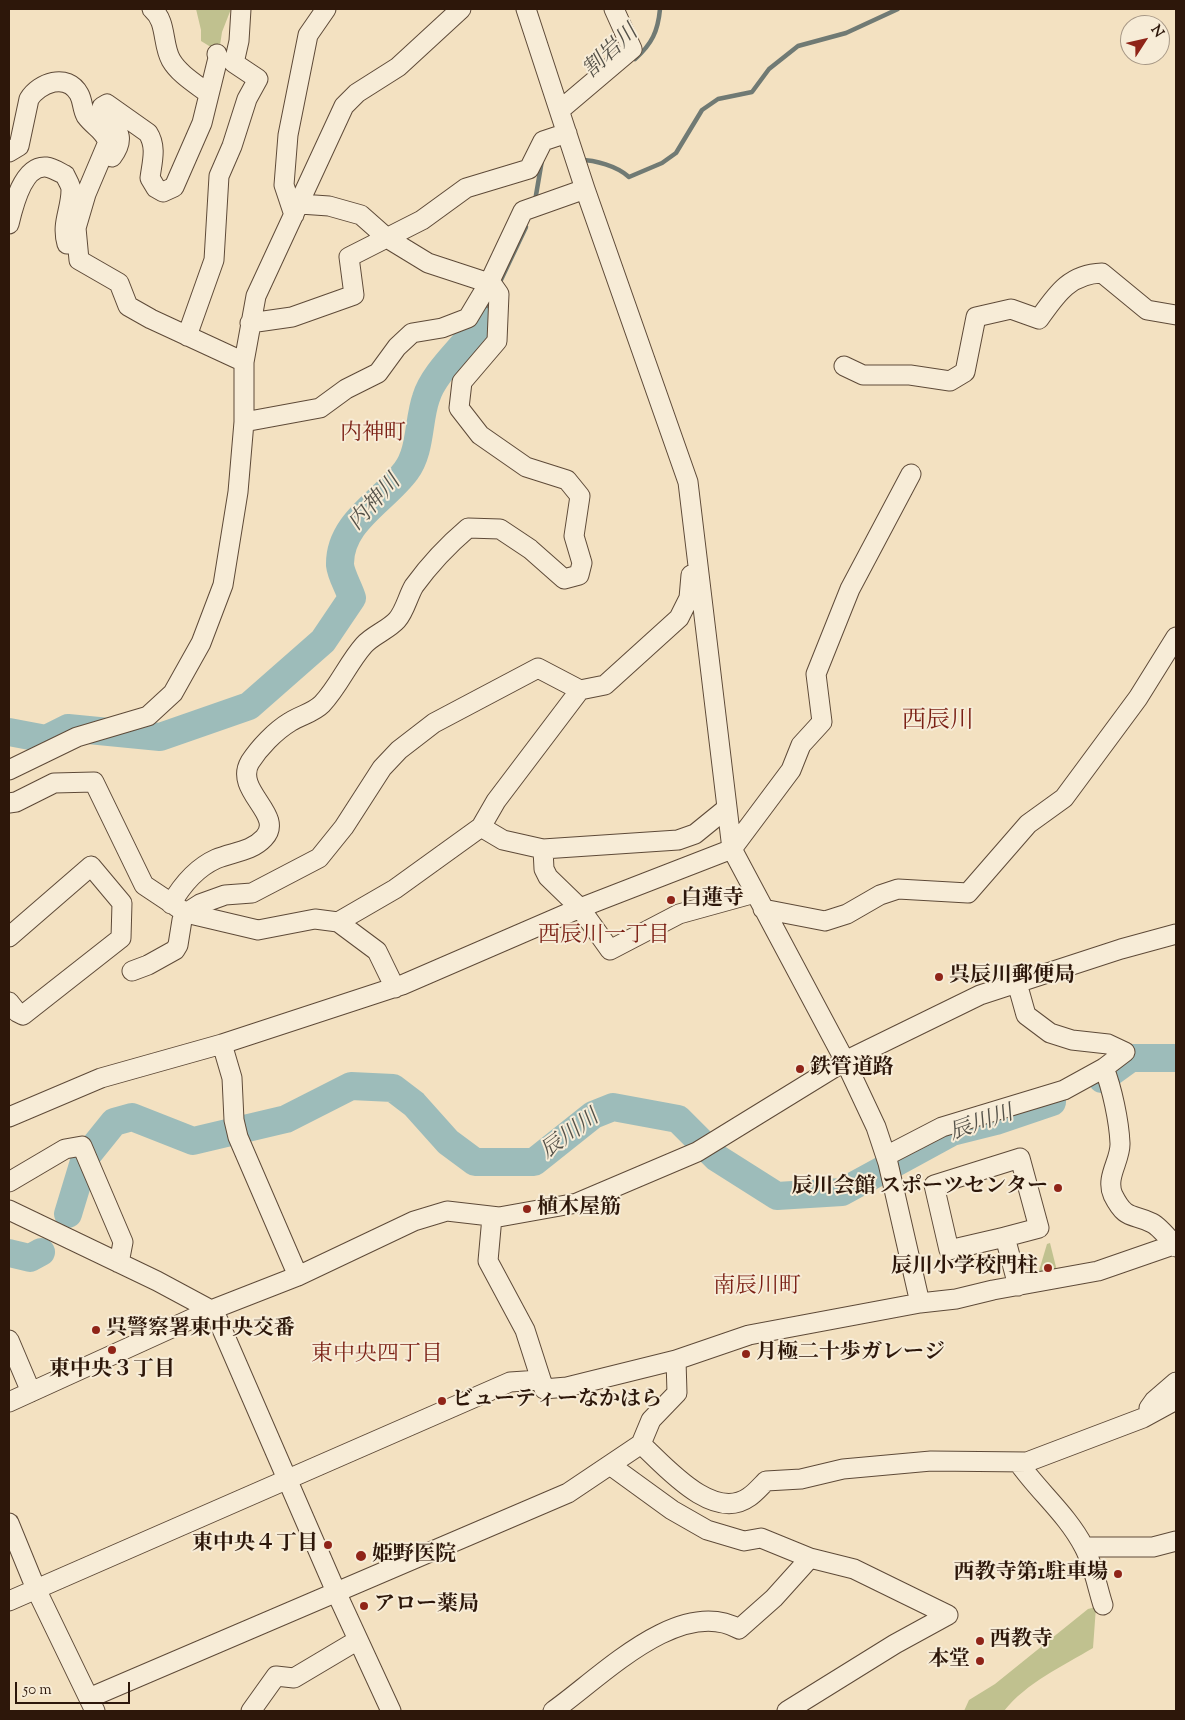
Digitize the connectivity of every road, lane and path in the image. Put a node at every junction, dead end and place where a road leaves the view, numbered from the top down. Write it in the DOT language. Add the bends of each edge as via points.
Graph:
graph roads {
  1 [pos="152,9"];
  2 [pos="241,9"];
  3 [pos="326,9"];
  4 [pos="461,9"];
  5 [pos="526,9"];
  6 [pos="614,9"];
  7 [pos="217,54"];
  8 [pos="209,94"];
  9 [pos="562,130"];
  10 [pos="9,152"];
  11 [pos="99,165"];
  12 [pos="585,189"];
  13 [pos="297,210"];
  14 [pos="9,224"];
  15 [pos="387,238"];
  16 [pos="79,260"];
  17 [pos="493,286"];
  18 [pos="1176,315"];
  19 [pos="250,323"];
  20 [pos="187,336"];
  21 [pos="244,362"];
  22 [pos="844,366"];
  23 [pos="244,422"];
  24 [pos="912,474"];
  25 [pos="694,538"];
  26 [pos="1176,637"];
  27 [pos="580,690"];
  28 [pos="9,770"];
  29 [pos="9,803"];
  30 [pos="727,808"];
  31 [pos="481,827"];
  32 [pos="543,848"];
  33 [pos="732,849"];
  34 [pos="759,901"];
  35 [pos="178,908"];
  36 [pos="580,908"];
  37 [pos="338,922"];
  38 [pos="1176,934"];
  39 [pos="9,937"];
  40 [pos="132,971"];
  41 [pos="1017,983"];
  42 [pos="395,988"];
  43 [pos="9,1002"];
  44 [pos="222,1044"];
  45 [pos="846,1061"];
  46 [pos="1104,1068"];
  47 [pos="9,1117"];
  48 [pos="886,1156"];
  49 [pos="9,1182"];
  50 [pos="9,1210"];
  51 [pos="492,1217"];
  52 [pos="1005,1237"];
  53 [pos="1176,1245"];
  54 [pos="119,1262"];
  55 [pos="298,1276"];
  56 [pos="1018,1286"];
  57 [pos="920,1303"];
  58 [pos="211,1310"];
  59 [pos="9,1340"];
  60 [pos="676,1360"];
  61 [pos="540,1380"];
  62 [pos="1176,1382"];
  63 [pos="30,1392"];
  64 [pos="1176,1400"];
  65 [pos="9,1402"];
  66 [pos="1143,1418"];
  67 [pos="641,1444"];
  68 [pos="1018,1462"];
  69 [pos="610,1465"];
  70 [pos="286,1479"];
  71 [pos="9,1522"];
  72 [pos="1176,1541"];
  73 [pos="1084,1547"];
  74 [pos="810,1558"];
  75 [pos="36,1590"];
  76 [pos="336,1594"];
  77 [pos="9,1601"];
  78 [pos="1103,1605"];
  79 [pos="358,1640"];
  80 [pos="92,1705"];
  81 [pos="251,1711"];
  82 [pos="391,1711"];
  83 [pos="553,1711"];
  84 [pos="787,1711"];
  1 -- 8 [label="street" via="162,23 170,59 179,71"];
  2 -- 20 [label="street" via="234,63 258,79 247,99 219,176 214,260"];
  3 -- 13 [label="street" via="308,35 288,135 284,185"];
  4 -- 13 [label="street" via="398,67 357,93 344,106"];
  5 -- 9 [label="street"];
  6 -- 9 [label="street" via="632,49"];
  7 -- 8 [label="street"];
  8 -- 11 [label="street" via="202,123 186,163 178,182 169,191 163,192 150,178 154,145 148,133 107,104 102,107 117,126 118,147 114,156"];
  9 -- 12 [label="street"];
  9 -- 15 [label="street" via="529,169 466,188 422,220"];
  10 -- 11 [label="street" via="19,146 32,93 38,87 56,81 69,84 80,94 84,112 105,134 108,142"];
  11 -- 16 [label="street" via="76,228"];
  12 -- 17 [label="street" via="523,211"];
  12 -- 25 [label="street" via="688,482"];
  13 -- 15 [label="street" via="329,206 361,215"];
  13 -- 19 [label="street" via="256,296"];
  14 -- 16 [label="street" via="22,183 29,176 44,167 65,175 71,190 64,234 68,248"];
  15 -- 17 [label="street" via="428,263"];
  15 -- 19 [label="street" via="349,257 354,295 292,317"];
  16 -- 20 [label="street" via="119,283 128,306"];
  17 -- 23 [label="street" via="468,318 442,328 412,333 378,373 346,389 320,408"];
  17 -- 35 [label="street" via="497,341 462,382 459,408 480,435 526,467 567,480 580,496 574,536 582,563 579,575 564,579 530,549 500,530 468,528 448,544 414,587 398,618 366,643 324,702 316,710 283,727 250,763 248,785 270,823 264,838 240,852 215,860 191,876"];
  18 -- 22 [label="street" via="1147,310 1102,273 1086,274 1060,290 1038,320 1011,309 976,317 965,372 950,382 910,375 864,375"];
  19 -- 21 [label="street"];
  20 -- 21 [label="street"];
  21 -- 23 [label="street"];
  23 -- 28 [label="street" via="238,492 222,585 201,643 173,693 148,716 78,737"];
  24 -- 33 [label="street" via="850,589 816,674 822,722 801,745 791,770"];
  25 -- 27 [label="street" via="689,598 678,618 605,685"];
  25 -- 30 [label="street"];
  26 -- 34 [label="street" via="1138,698 1064,798 1028,824 968,892 898,889 825,921"];
  27 -- 31 [label="street" via="496,801"];
  27 -- 35 [label="street" via="538,668 434,723 382,768 344,827 319,858 252,894 215,897"];
  29 -- 35 [label="street" via="54,783 94,782 144,885"];
  30 -- 32 [label="street" via="695,834 678,840 655,844"];
  30 -- 33 [label="street"];
  31 -- 32 [label="street" via="503,840"];
  31 -- 37 [label="street" via="395,889"];
  32 -- 36 [label="street" via="544,869 548,877"];
  33 -- 34 [label="street"];
  33 -- 36 [label="street"];
  34 -- 36 [label="street" via="679,914 610,950"];
  34 -- 45 [label="street"];
  35 -- 37 [label="street" via="258,930 315,919"];
  35 -- 40 [label="street" via="182,920 175,950"];
  36 -- 42 [label="street"];
  37 -- 42 [label="street" via="376,951"];
  38 -- 41 [label="street"];
  39 -- 43 [label="street" via="91,866 122,903 120,938 23,1015"];
  41 -- 45 [label="street" via="980,995"];
  41 -- 46 [label="street" via="1026,1015 1050,1032 1072,1040 1108,1044 1125,1052"];
  42 -- 44 [label="street"];
  44 -- 47 [label="street" via="100,1078"];
  44 -- 55 [label="street" via="232,1078 236,1131"];
  45 -- 48 [label="street"];
  45 -- 51 [label="street" via="706,1146 577,1203"];
  46 -- 48 [label="street" via="1064,1090 942,1127"];
  46 -- 53 [label="street" via="1114,1093 1113,1106 1120,1144 1111,1173 1112,1194 1128,1216 1152,1223"];
  48 -- 57 [label="street"];
  49 -- 54 [label="street" via="66,1149 82,1146 123,1242"];
  50 -- 54 [label="street"];
  51 -- 55 [label="street" via="447,1211 414,1221"];
  51 -- 61 [label="street" via="488,1261 526,1330"];
  52 -- 52 [label="street" via="949,1250 934,1185 1020,1158 1039,1228"];
  52 -- 56 [label="street"];
  53 -- 56 [label="street" via="1098,1271"];
  54 -- 58 [label="street"];
  55 -- 58 [label="street"];
  56 -- 57 [label="street"];
  57 -- 60 [label="street" via="749,1335"];
  58 -- 63 [label="street"];
  58 -- 70 [label="street"];
  59 -- 63 [label="street"];
  60 -- 61 [label="street" via="567,1387 544,1389"];
  60 -- 67 [label="street" via="677,1393 651,1420"];
  61 -- 70 [label="street" via="510,1382"];
  62 -- 66 [label="street" via="1154,1401"];
  63 -- 65 [label="street"];
  64 -- 66 [label="street"];
  66 -- 68 [label="street" via="1027,1462"];
  67 -- 68 [label="street" via="692,1491 720,1502 734,1503 748,1498 766,1481 802,1479 843,1469 931,1461"];
  67 -- 69 [label="street"];
  68 -- 73 [label="street"];
  69 -- 74 [label="street" via="672,1510 707,1530 744,1541 761,1538"];
  69 -- 76 [label="street" via="568,1493"];
  70 -- 75 [label="street"];
  70 -- 76 [label="street"];
  71 -- 75 [label="street"];
  72 -- 73 [label="street" via="1153,1547"];
  73 -- 78 [label="street"];
  74 -- 83 [label="street" via="774,1598 739,1629 717,1620 708,1620 688,1624 655,1638 637,1646"];
  74 -- 84 [label="street" via="865,1573 948,1615"];
  75 -- 77 [label="street"];
  75 -- 80 [label="street"];
  76 -- 79 [label="street"];
  76 -- 80 [label="street"];
  79 -- 81 [label="street" via="294,1678 276,1676"];
  79 -- 82 [label="street"];
}
